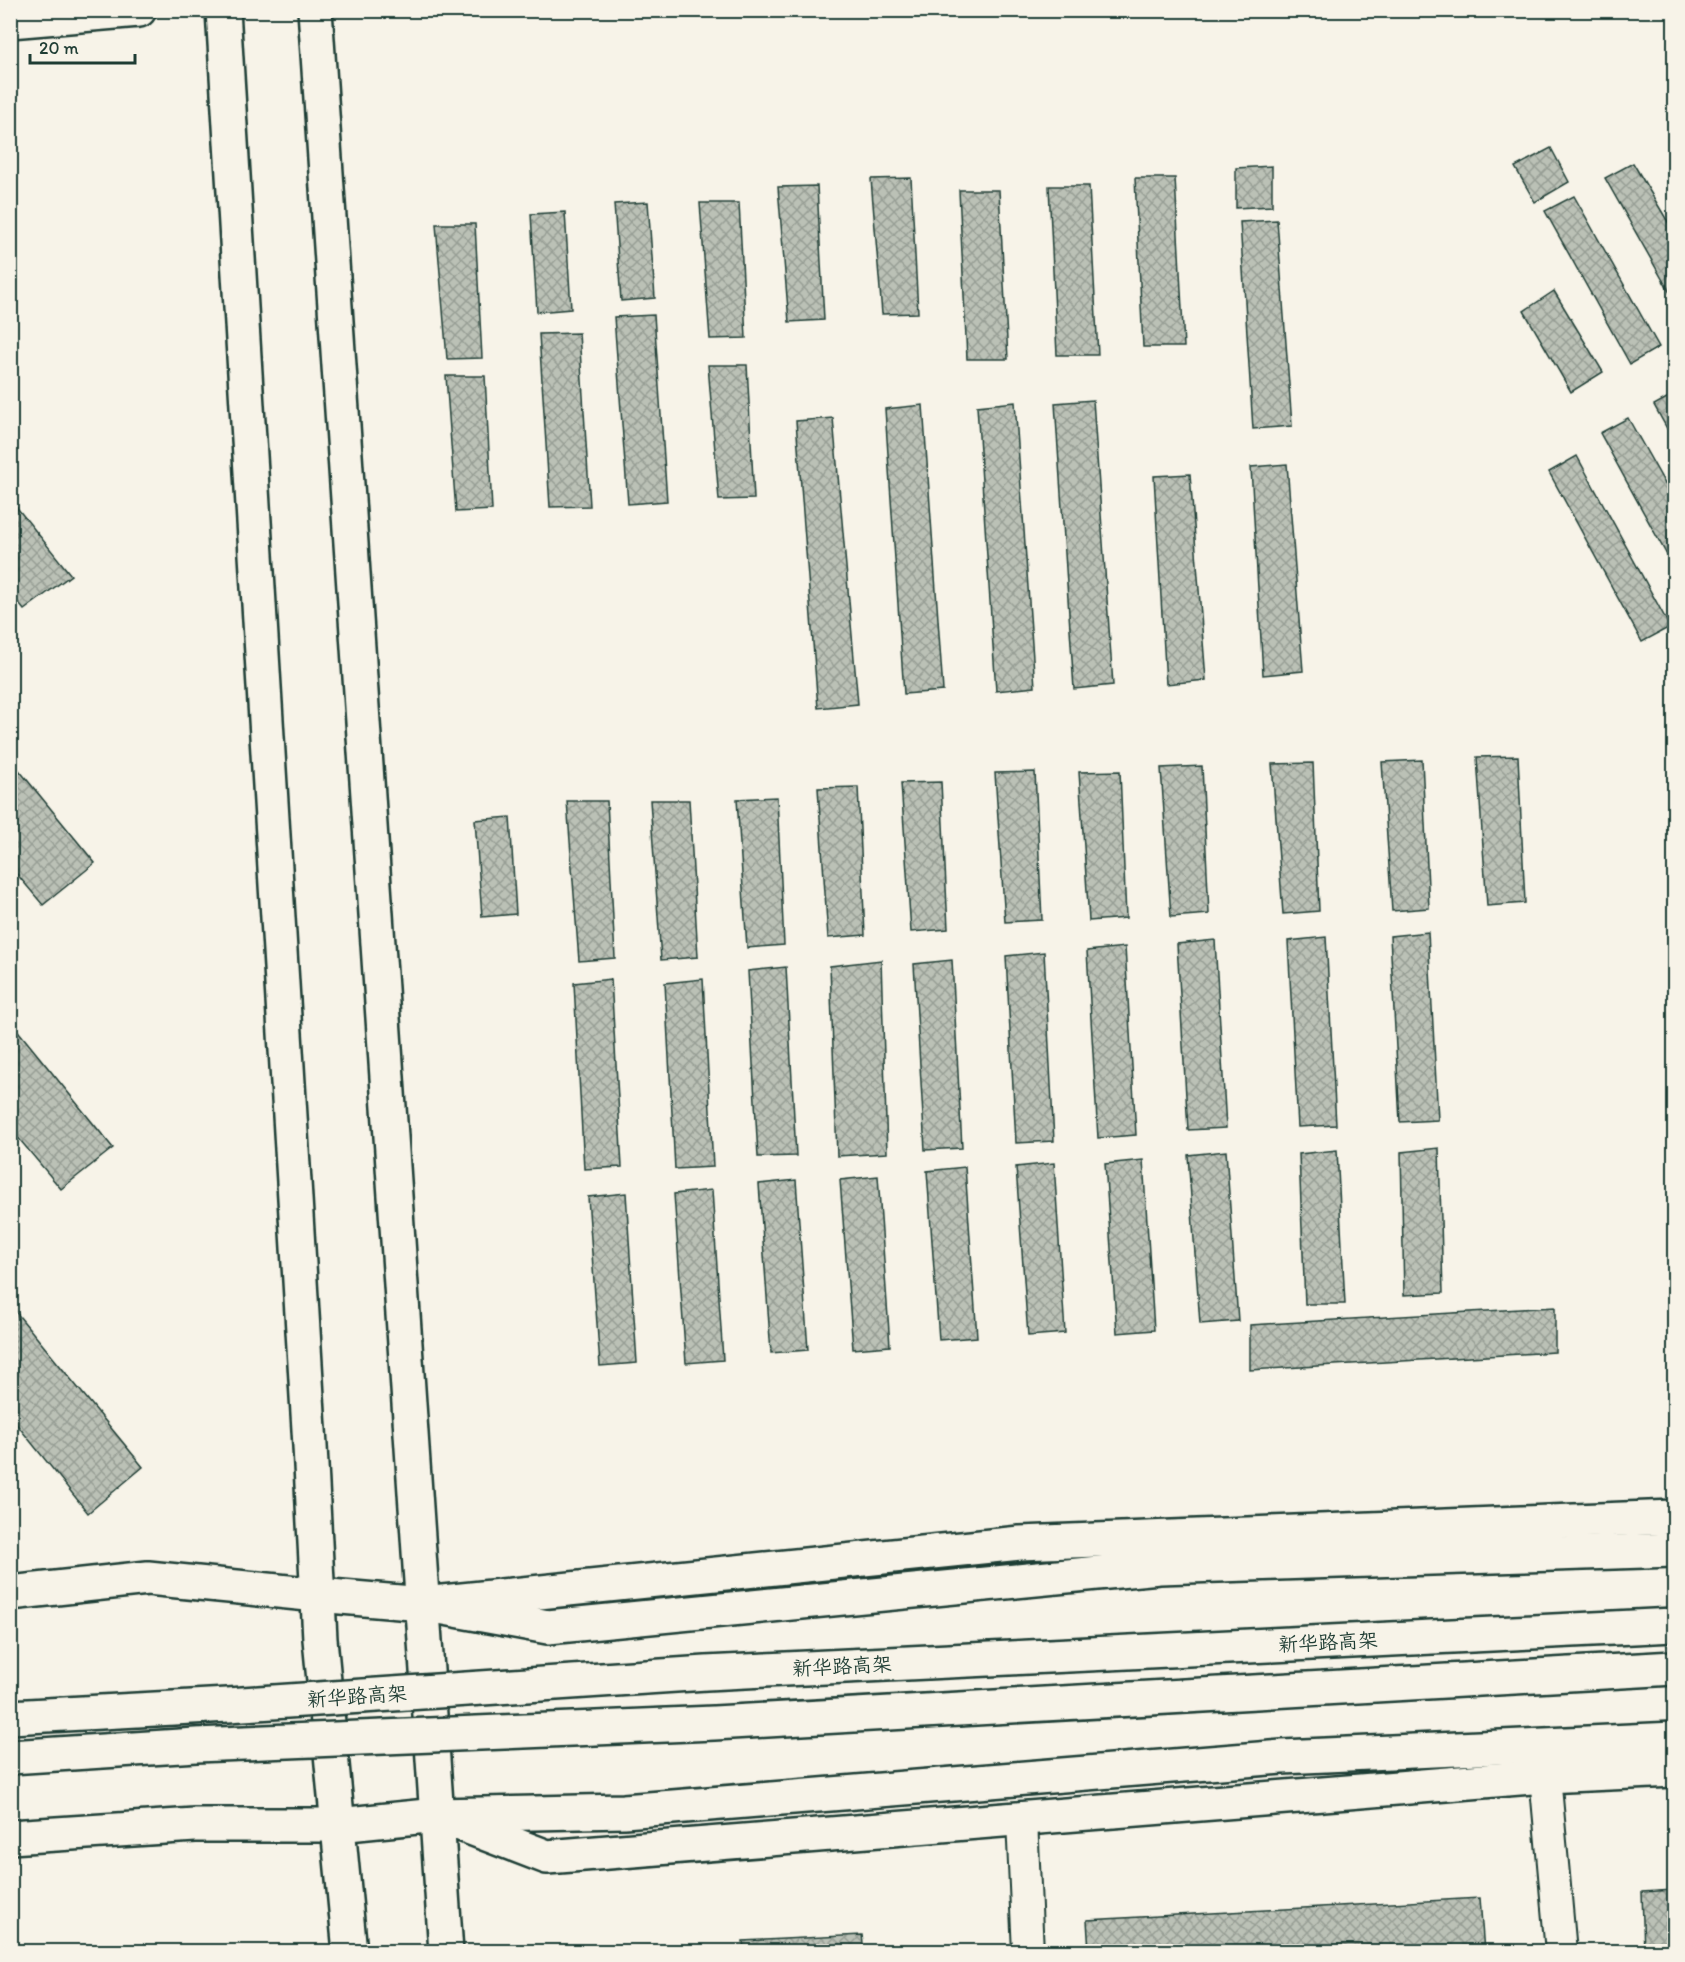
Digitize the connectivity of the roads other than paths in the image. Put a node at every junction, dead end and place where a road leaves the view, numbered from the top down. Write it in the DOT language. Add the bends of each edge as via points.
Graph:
graph roads {
  1 [pos="139,10"];
  2 [pos="223,10"];
  3 [pos="315,10"];
  4 [pos="10,21"];
  5 [pos="1674,1517"];
  6 [pos="1674,1550"];
  7 [pos="10,1593"];
  8 [pos="318,1595"];
  9 [pos="423,1604"];
  10 [pos="1674,1625"];
  11 [pos="1674,1668"];
  12 [pos="10,1701"];
  13 [pos="228,1705"];
  14 [pos="10,1717"];
  15 [pos="1674,1739"];
  16 [pos="10,1757"];
  17 [pos="1674,1770"];
  18 [pos="1545,1776"];
  19 [pos="437,1815"];
  20 [pos="1022,1820"];
  21 [pos="338,1825"];
  22 [pos="10,1837"];
  23 [pos="350,1952"];
  24 [pos="446,1952"];
  25 [pos="1028,1952"];
  26 [pos="1561,1952"];
  1 -- 4 [label="main road"];
  2 -- 8 [label="main road"];
  3 -- 9 [label="main road"];
  5 -- 9 [label="main road" via="1020,1543"];
  6 -- 9 [label="main road" via="1160,1567 548,1627"];
  7 -- 8 [label="main road" via="148,1578"];
  8 -- 9 [label="main road"];
  8 -- 21 [label="main road"];
  9 -- 19 [label="main road"];
  10 -- 13 [label="main road, 新华路高架, bridge" via="705,1673"];
  11 -- 16 [label="main road, 新华路高架, bridge" via="714,1724 196,1745"];
  12 -- 13 [label="main road, bridge"];
  13 -- 14 [label="main road, 新华路高架, bridge"];
  15 -- 19 [label="main road" via="1282,1756 624,1811"];
  17 -- 18 [label="main road"];
  18 -- 20 [label="main road"];
  18 -- 26 [label="street"];
  19 -- 20 [label="main road" via="547,1857"];
  19 -- 21 [label="main road"];
  19 -- 24 [label="main road"];
  20 -- 25 [label="street"];
  21 -- 22 [label="main road" via="195,1825"];
  21 -- 23 [label="main road"];
}
